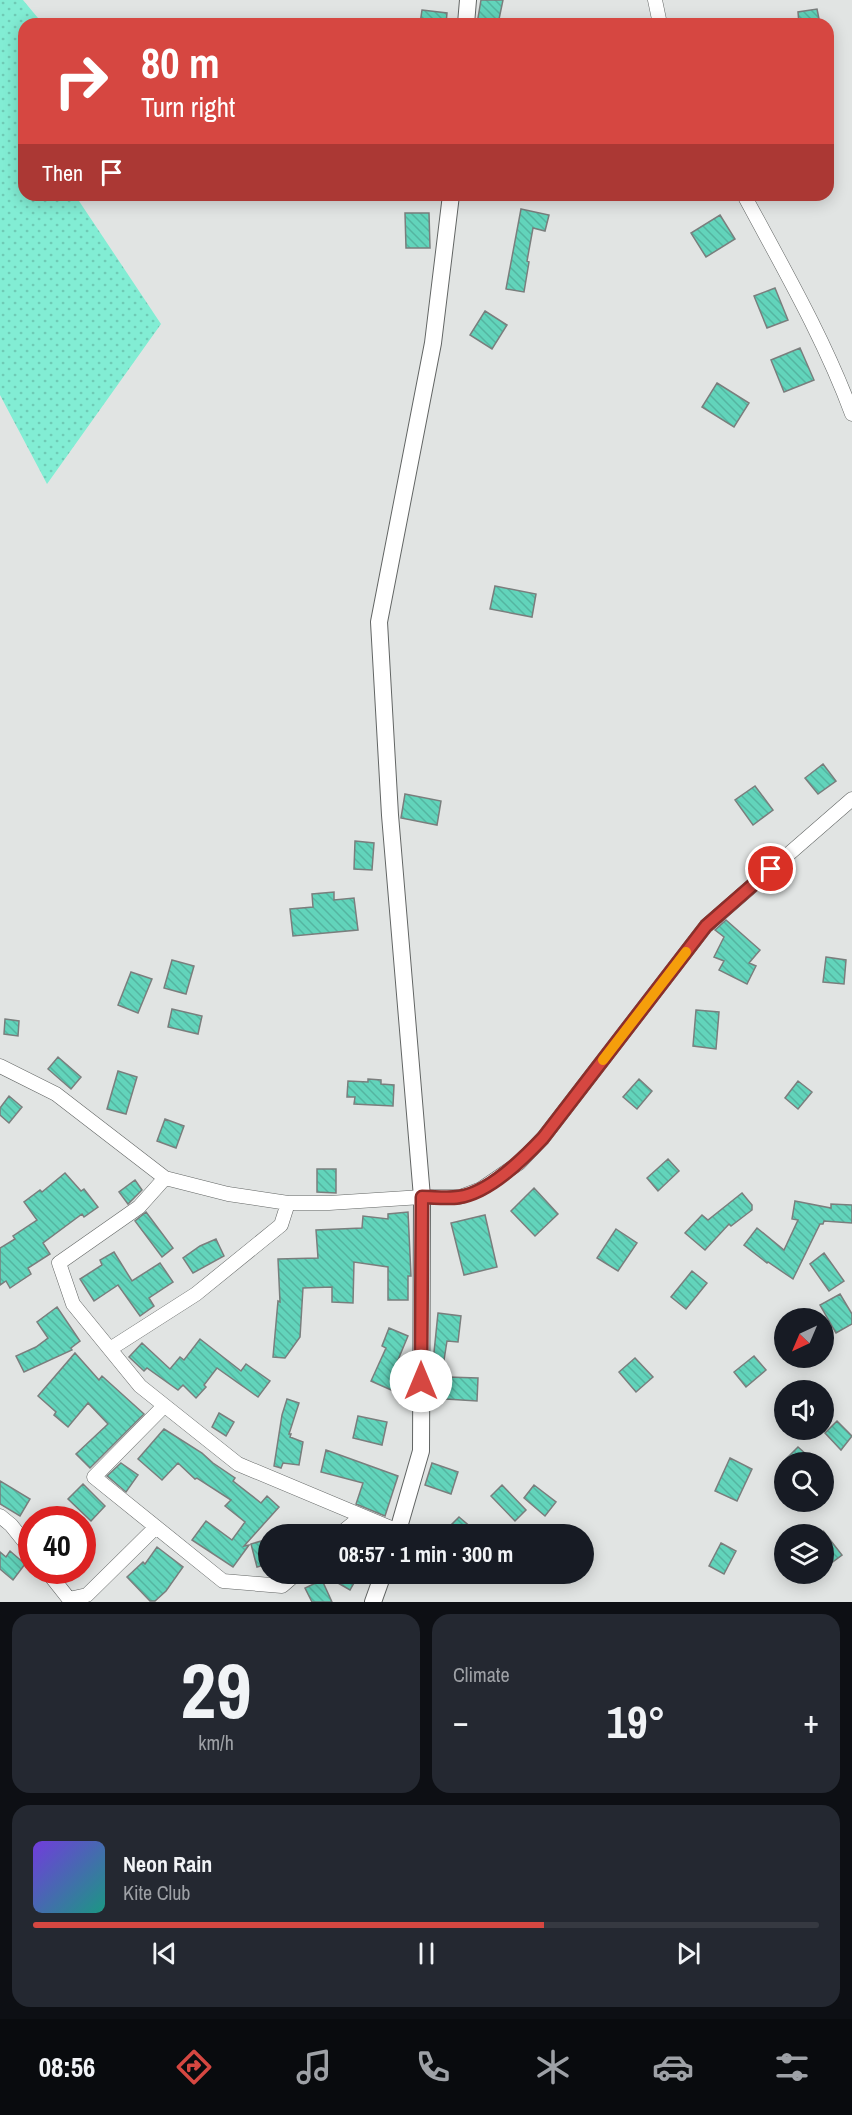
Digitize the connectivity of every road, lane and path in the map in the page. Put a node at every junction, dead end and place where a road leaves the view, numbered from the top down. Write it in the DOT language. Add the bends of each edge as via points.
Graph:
graph roads {
  1 [pos="468,0"];
  2 [pos="655,0"];
  3 [pos="466,18"];
  4 [pos="659,18"];
  5 [pos="450,201"];
  6 [pos="747,201"];
  7 [pos="852,414"];
  8 [pos="852,799"];
  9 [pos="0,1066"];
  10 [pos="165,1178"];
  11 [pos="422,1197"];
  12 [pos="288,1203"];
  13 [pos="110,1349"];
  14 [pos="164,1406"];
  15 [pos="0,1516"];
  16 [pos="362,1516"];
  17 [pos="352,1524"];
  18 [pos="378,1524"];
  19 [pos="400,1524"];
  20 [pos="156,1527"];
  21 [pos="18,1534"];
  22 [pos="57,1584"];
  23 [pos="258,1584"];
  24 [pos="258,1584"];
  25 [pos="284,1584"];
  26 [pos="379,1584"];
  27 [pos="373,1602"];
  1 -- 3 [label="street"];
  2 -- 4 [label="street"];
  5 -- 11 [label="street" via="433,342 379,622 390,814"];
  6 -- 7 [label="street" via="801,302"];
  8 -- 11 [label="street" via="706,926 543,1138 519,1163 481,1189 460,1197"];
  9 -- 10 [label="street" via="56,1094"];
  10 -- 12 [label="street" via="228,1194"];
  10 -- 13 [label="street" via="139,1207 59,1263 73,1305"];
  11 -- 12 [label="street"];
  11 -- 19 [label="street" via="421,1451"];
  12 -- 13 [label="street" via="281,1225 196,1294"];
  13 -- 14 [label="street" via="140,1386"];
  14 -- 16 [label="street" via="238,1464"];
  14 -- 20 [label="street" via="94,1477"];
  15 -- 21 [label="street"];
  16 -- 17 [label="street"];
  16 -- 18 [label="street"];
  20 -- 22 [label="street" via="87,1595 69,1599"];
  20 -- 23 [label="street" via="223,1581"];
  24 -- 25 [label="street"];
  26 -- 27 [label="street"];
}
